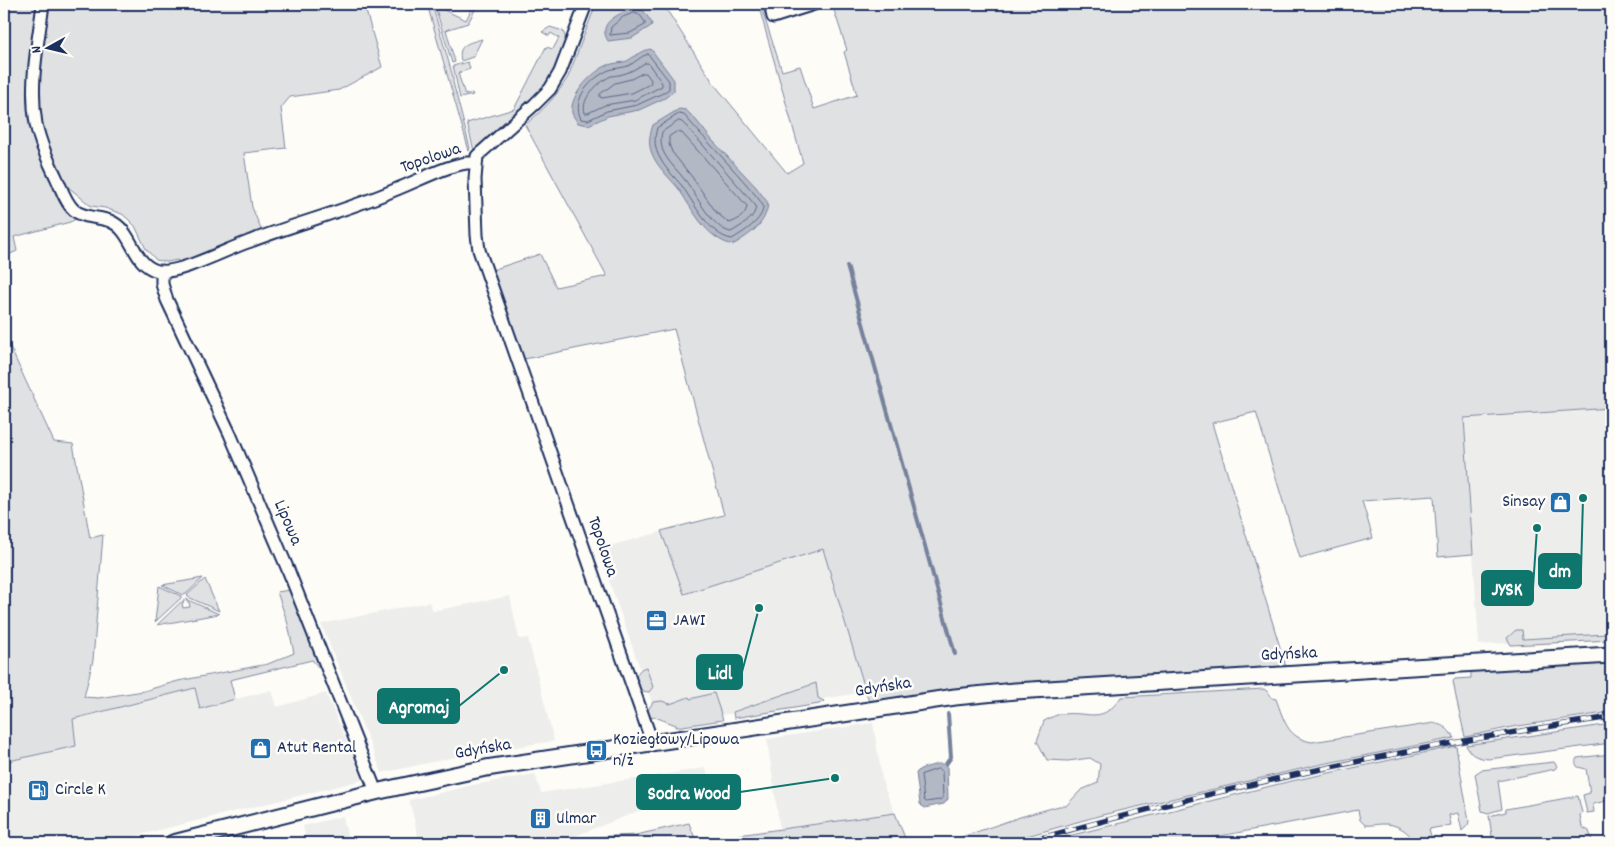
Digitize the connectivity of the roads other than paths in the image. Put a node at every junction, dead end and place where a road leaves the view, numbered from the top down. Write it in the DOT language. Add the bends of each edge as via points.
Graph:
graph roads {
  1 [pos="43,4"];
  2 [pos="586,4"];
  3 [pos="770,4"];
  4 [pos="814,4"];
  5 [pos="475,163"];
  6 [pos="162,272"];
  7 [pos="1611,655"];
  8 [pos="652,742"];
  9 [pos="375,792"];
  10 [pos="173,843"];
  1 -- 6 [label="street" via="33,93 45,154 73,209 119,226 141,260"];
  2 -- 5 [label="street" via="560,72 550,89 477,156"];
  3 -- 4 [label="street" via="773,17"];
  5 -- 6 [label="street, Topolowa" via="450,167 372,200 247,242 194,264"];
  5 -- 8 [label="street, Topolowa" via="479,250"];
  6 -- 9 [label="street, Lipowa" via="167,300 230,434 289,572"];
  7 -- 8 [label="main road, Gdyńska" via="992,693"];
  8 -- 9 [label="main road, Gdyńska" via="486,768"];
  9 -- 10 [label="main road, Gdyńska"];
}
